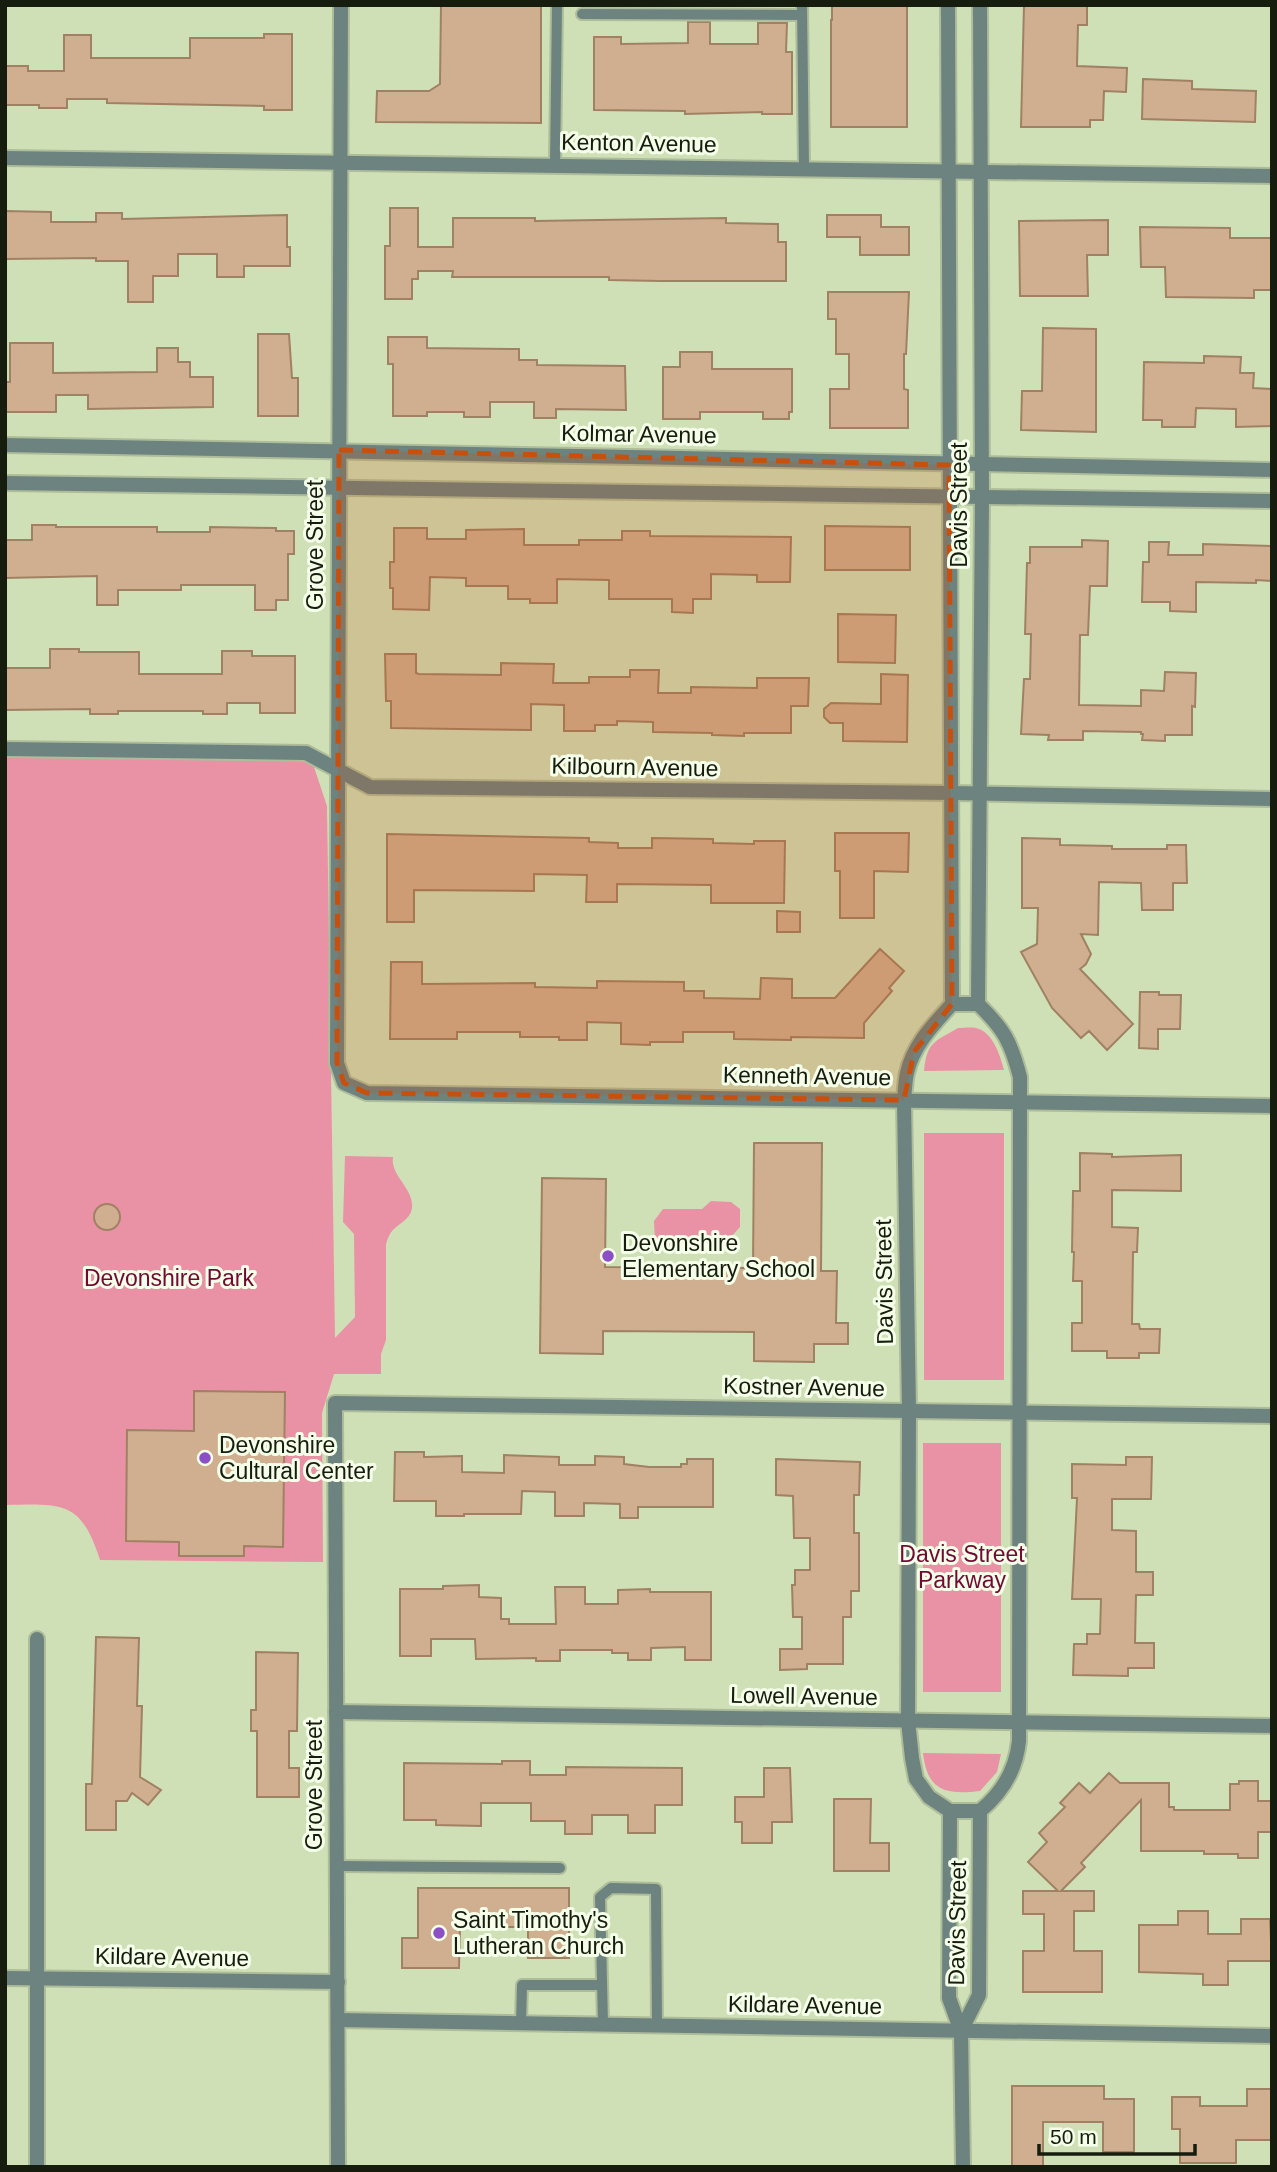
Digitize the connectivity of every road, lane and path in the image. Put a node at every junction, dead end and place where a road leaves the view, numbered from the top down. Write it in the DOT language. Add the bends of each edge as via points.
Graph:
graph roads {
  1 [pos="341,5"];
  2 [pos="557,5"];
  3 [pos="948,5"];
  4 [pos="980,5"];
  5 [pos="802,10"];
  6 [pos="582,14"];
  7 [pos="5,158"];
  8 [pos="341,163"];
  9 [pos="555,165"];
  10 [pos="804,168"];
  11 [pos="949,172"];
  12 [pos="980,172"];
  13 [pos="1272,176"];
  14 [pos="5,445"];
  15 [pos="338,450"];
  16 [pos="949,464"];
  17 [pos="981,465"];
  18 [pos="1272,470"];
  19 [pos="5,483"];
  20 [pos="338,487"];
  21 [pos="950,497"];
  22 [pos="982,498"];
  23 [pos="1272,501"];
  24 [pos="5,749"];
  25 [pos="337,770"];
  26 [pos="952,793"];
  27 [pos="981,793"];
  28 [pos="1272,799"];
  29 [pos="952,1004"];
  30 [pos="978,1004"];
  31 [pos="344,1083"];
  32 [pos="904,1100"];
  33 [pos="1020,1102"];
  34 [pos="1272,1106"];
  35 [pos="335,1403"];
  36 [pos="909,1411"];
  37 [pos="1020,1413"];
  38 [pos="1272,1416"];
  39 [pos="37,1639"];
  40 [pos="337,1712"];
  41 [pos="908,1721"];
  42 [pos="1020,1722"];
  43 [pos="1272,1726"];
  44 [pos="950,1811"];
  45 [pos="980,1811"];
  46 [pos="337,1866"];
  47 [pos="560,1868"];
  48 [pos="5,1978"];
  49 [pos="36,1979"];
  50 [pos="338,1982"];
  51 [pos="603,1985"];
  52 [pos="338,2020"];
  53 [pos="521,2023"];
  54 [pos="603,2025"];
  55 [pos="657,2025"];
  56 [pos="961,2031"];
  57 [pos="1272,2036"];
  58 [pos="37,2167"];
  59 [pos="338,2167"];
  60 [pos="963,2167"];
  1 -- 8 [label="street, Grove Street"];
  2 -- 9 [label="lane"];
  3 -- 11 [label="street, Davis Street"];
  4 -- 12 [label="street, Davis Street"];
  5 -- 6 [label="lane"];
  5 -- 10 [label="lane"];
  7 -- 8 [label="street, Kenton Avenue"];
  8 -- 9 [label="street, Kenton Avenue"];
  8 -- 15 [label="street, Grove Street"];
  9 -- 10 [label="street, Kenton Avenue"];
  10 -- 11 [label="street, Kenton Avenue"];
  11 -- 12 [label="street, Kenton Avenue"];
  11 -- 16 [label="street, Davis Street"];
  12 -- 13 [label="street, Kenton Avenue"];
  12 -- 17 [label="street, Davis Street"];
  14 -- 15 [label="street, Kolmar Avenue"];
  15 -- 16 [label="street, Kolmar Avenue"];
  15 -- 20 [label="street, Grove Street"];
  16 -- 17 [label="street, Kolmar Avenue"];
  16 -- 21 [label="street, Davis Street"];
  17 -- 18 [label="street, Kolmar Avenue"];
  17 -- 22 [label="street, Davis Street"];
  19 -- 20 [label="street"];
  20 -- 21 [label="street"];
  20 -- 25 [label="street, Grove Street"];
  21 -- 22 [label="street"];
  21 -- 26 [label="street, Davis Street"];
  22 -- 23 [label="street"];
  22 -- 27 [label="street, Davis Street"];
  24 -- 25 [label="street, Kilbourn Avenue" via="306,753"];
  25 -- 26 [label="street, Kilbourn Avenue" via="370,787"];
  25 -- 31 [label="street, Grove Street" via="337,1063"];
  26 -- 27 [label="street, Kilbourn Avenue"];
  26 -- 29 [label="street, Davis Street"];
  27 -- 28 [label="street, Kilbourn Avenue"];
  27 -- 30 [label="street, Davis Street"];
  29 -- 30 [label="street"];
  29 -- 32 [label="street, Davis Street" via="914,1052"];
  30 -- 33 [label="street" via="1000,1025 1013,1050"];
  31 -- 32 [label="street, Kenneth Avenue" via="367,1093"];
  32 -- 33 [label="street, Kenneth Avenue"];
  32 -- 36 [label="street, Davis Street"];
  33 -- 34 [label="street, Kenneth Avenue"];
  33 -- 37 [label="street"];
  35 -- 36 [label="street, Kostner Avenue"];
  35 -- 40 [label="street, Grove Street"];
  36 -- 37 [label="street, Kostner Avenue"];
  36 -- 41 [label="street, Davis Street"];
  37 -- 38 [label="street, Kostner Avenue"];
  37 -- 42 [label="street"];
  39 -- 49 [label="street"];
  40 -- 41 [label="street, Lowell Avenue"];
  40 -- 46 [label="street, Grove Street"];
  41 -- 42 [label="street, Lowell Avenue"];
  41 -- 44 [label="street, Davis Street" via="916,1779 929,1797"];
  42 -- 43 [label="street, Lowell Avenue"];
  42 -- 45 [label="street" via="1010,1774 996,1797"];
  44 -- 45 [label="street"];
  44 -- 56 [label="street, Davis Street" via="949,1997"];
  45 -- 56 [label="street, Davis Street" via="979,1996"];
  46 -- 47 [label="lane"];
  46 -- 50 [label="street, Grove Street"];
  48 -- 49 [label="street, Kildare Avenue"];
  49 -- 50 [label="street, Kildare Avenue"];
  49 -- 58 [label="street"];
  50 -- 52 [label="street, Grove Street"];
  51 -- 53 [label="lane" via="522,1985"];
  51 -- 54 [label="lane"];
  51 -- 55 [label="lane" via="600,1897 611,1888 656,1889"];
  52 -- 53 [label="street, Kildare Avenue"];
  52 -- 59 [label="street, Grove Street"];
  53 -- 54 [label="street, Kildare Avenue"];
  54 -- 55 [label="street, Kildare Avenue"];
  55 -- 56 [label="street, Kildare Avenue"];
  56 -- 57 [label="street, Kildare Avenue"];
  56 -- 60 [label="street, Davis Street"];
}
